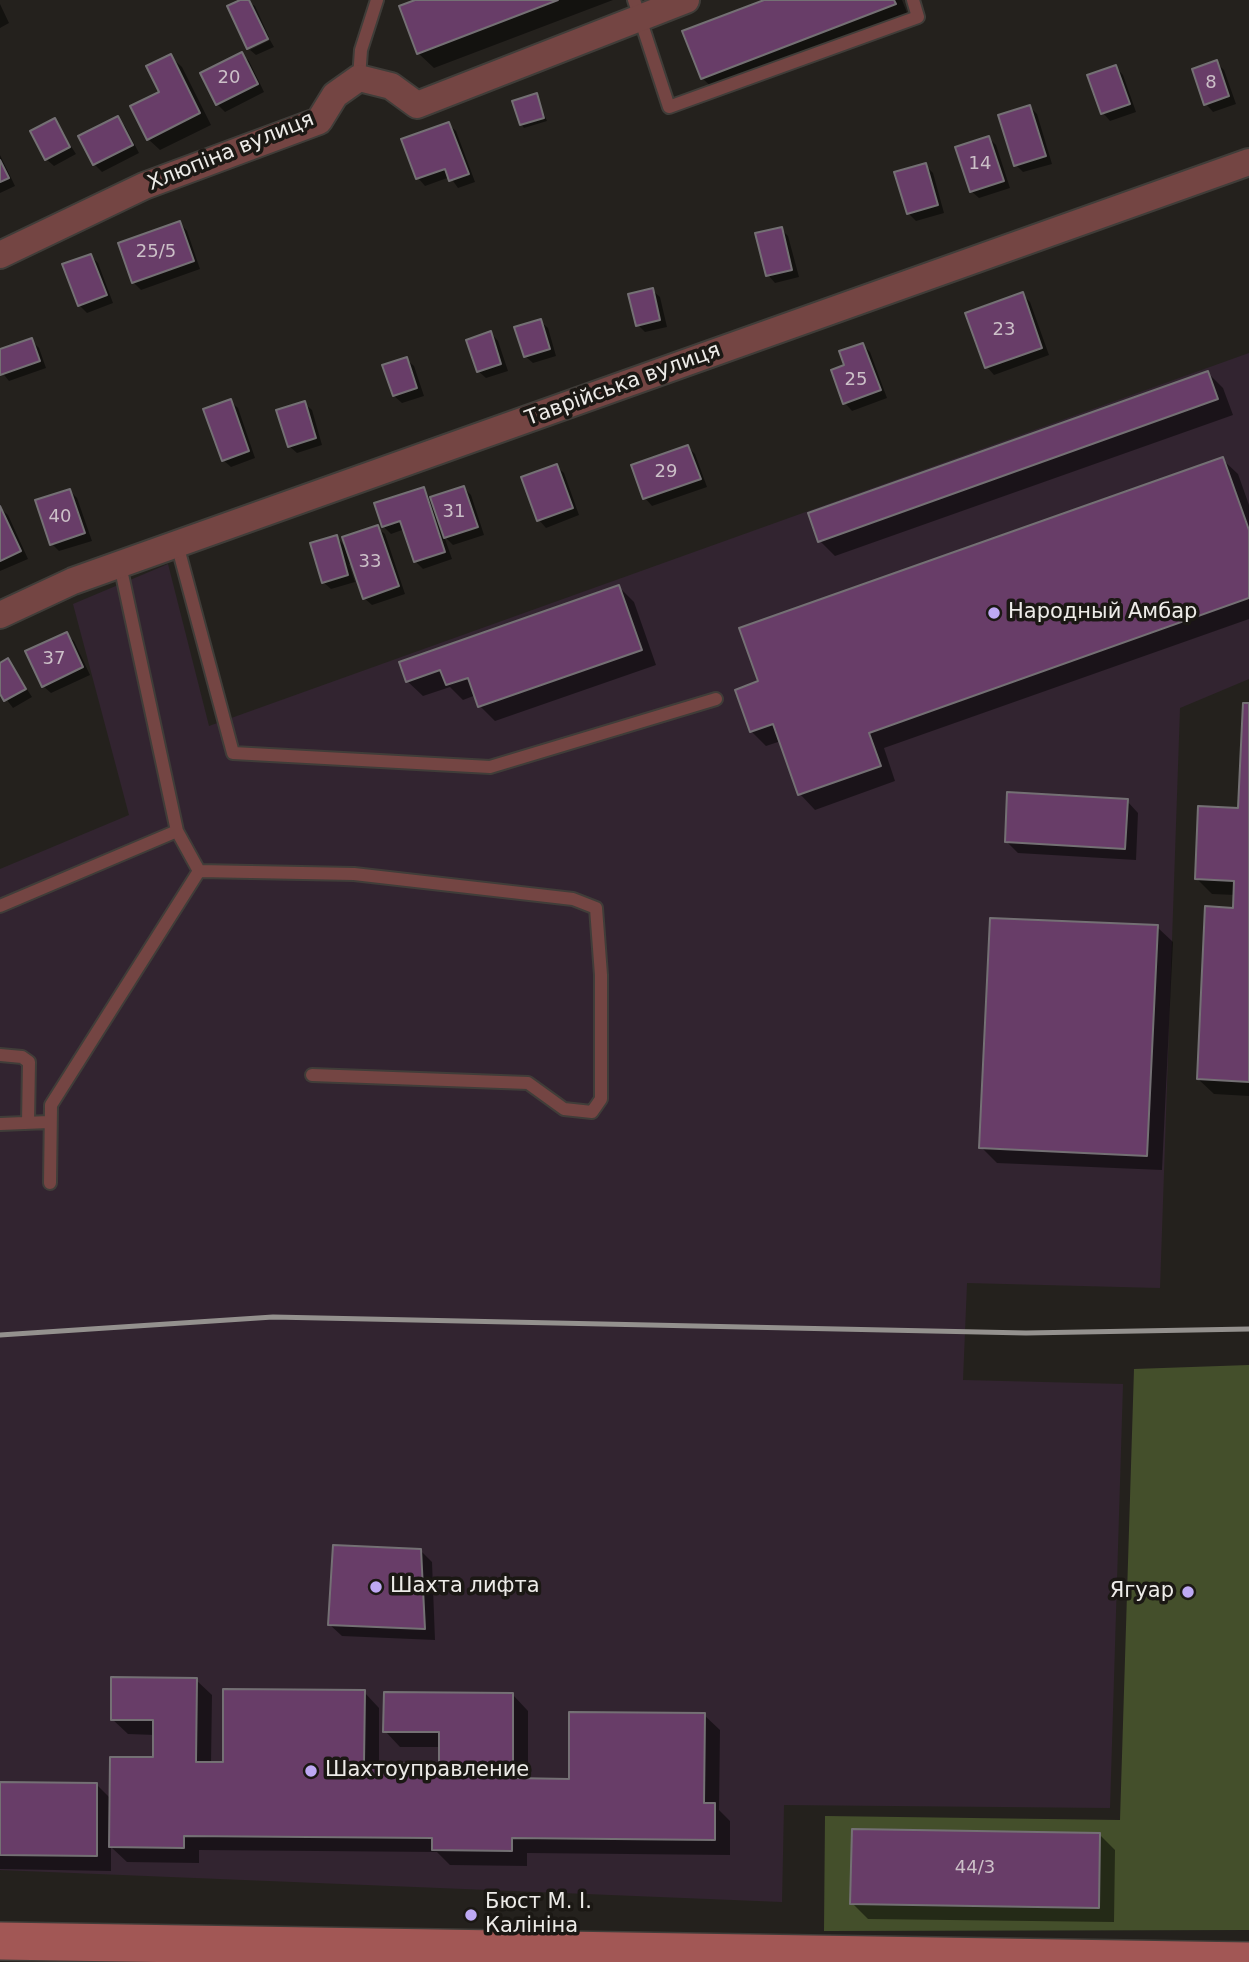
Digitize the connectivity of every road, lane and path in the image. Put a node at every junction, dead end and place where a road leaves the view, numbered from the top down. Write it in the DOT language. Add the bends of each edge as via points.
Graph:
graph roads {
  1 [pos="377,0"];
  2 [pos="686,0"];
  3 [pos="913,0"];
  4 [pos="637,9"];
  5 [pos="359,78"];
  6 [pos="1249,162"];
  7 [pos="0,255"];
  8 [pos="177,544"];
  9 [pos="120,565"];
  10 [pos="0,615"];
  11 [pos="716,699"];
  12 [pos="177,831"];
  13 [pos="199,872"];
  14 [pos="0,906"];
  15 [pos="0,1055"];
  16 [pos="312,1075"];
  17 [pos="49,1122"];
  18 [pos="28,1123"];
  19 [pos="0,1125"];
  20 [pos="50,1182"];
  21 [pos="0,1941"];
  22 [pos="82,1952"];
  23 [pos="479,1955"];
  24 [pos="869,1959"];
  25 [pos="1188,1961"];
  26 [pos="1249,1961"];
  1 -- 5 [label="lane" via="361,50"];
  2 -- 4 [label="street"];
  3 -- 4 [label="lane" via="918,17 669,107"];
  4 -- 5 [label="street" via="417,104 391,86"];
  5 -- 7 [label="street, Хлюпіна вулиця" via="335,94 319,121 144,186"];
  6 -- 8 [label="street, Таврійська вулиця"];
  8 -- 9 [label="street, Таврійська вулиця"];
  8 -- 11 [label="lane" via="233,753 490,767"];
  9 -- 10 [label="street, Таврійська вулиця"];
  9 -- 12 [label="lane"];
  12 -- 13 [label="lane"];
  12 -- 14 [label="lane"];
  13 -- 16 [label="lane" via="354,874 573,899 596,908 601,1099 592,1112 564,1109 528,1083"];
  13 -- 17 [label="lane" via="51,1105"];
  15 -- 18 [label="lane" via="29,1062"];
  17 -- 18 [label="lane"];
  17 -- 20 [label="lane"];
  18 -- 19 [label="lane"];
  21 -- 22 [label="main road"];
  22 -- 23 [label="main road"];
  23 -- 24 [label="main road"];
  24 -- 25 [label="main road"];
  25 -- 26 [label="main road"];
}
